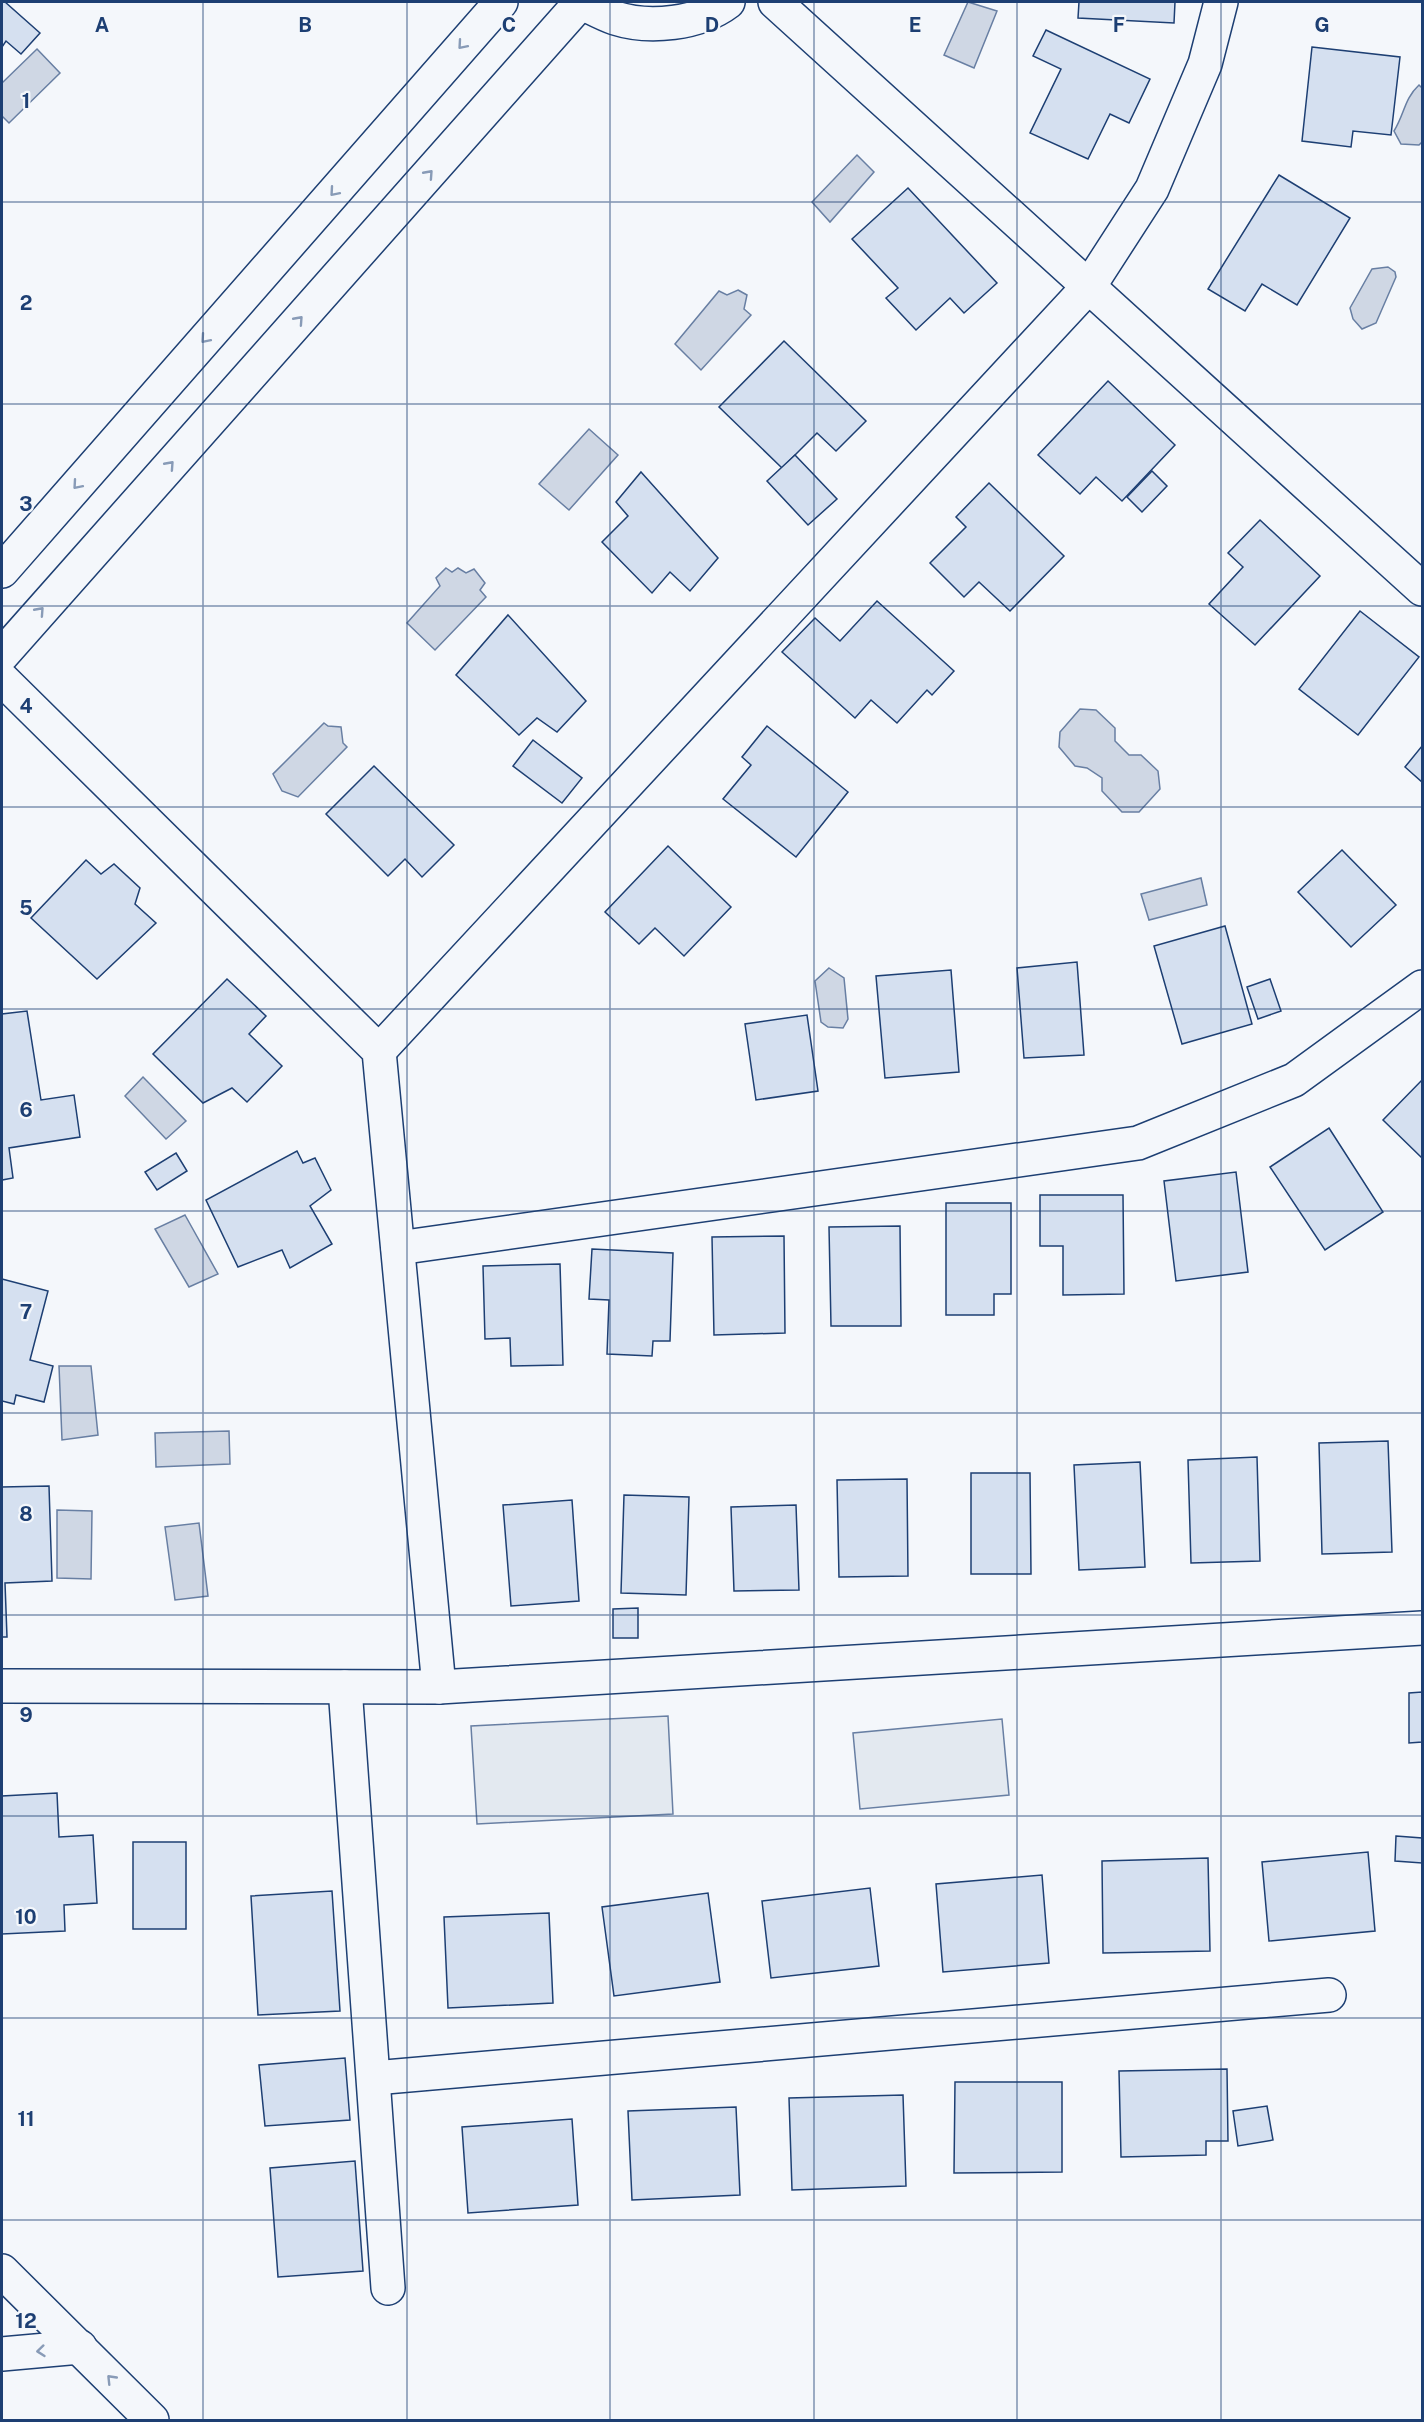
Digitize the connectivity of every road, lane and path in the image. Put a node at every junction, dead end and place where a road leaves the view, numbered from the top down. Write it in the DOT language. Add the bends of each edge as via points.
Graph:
graph roads {
  1 [pos="501,2"];
  2 [pos="581,2"];
  3 [pos="728,2"];
  4 [pos="775,2"];
  5 [pos="1221,2"];
  6 [pos="1090,285"];
  7 [pos="2,571"];
  8 [pos="1422,589"];
  9 [pos="2,655"];
  10 [pos="2,679"];
  11 [pos="1422,987"];
  12 [pos="379,1051"];
  13 [pos="398,1248"];
  14 [pos="1422,1628"];
  15 [pos="2,1686"];
  16 [pos="345,1687"];
  17 [pos="439,1688"];
  18 [pos="1329,1995"];
  19 [pos="374,2078"];
  20 [pos="2,2271"];
  21 [pos="388,2288"];
  22 [pos="80,2347"];
  23 [pos="2,2355"];
  24 [pos="152,2421"];
  1 -- 7 [label="main road, one-way"];
  2 -- 3 [label="main road" via="615,18 652,23 690,19"];
  9 -- 2 [label="main road, one-way"];
  4 -- 6 [label="main road"];
  5 -- 6 [label="main road" via="1205,64 1152,189"];
  6 -- 8 [label="main road"];
  6 -- 12 [label="main road"];
  10 -- 12 [label="main road"];
  11 -- 13 [label="main road" via="1294,1080 1138,1143"];
  12 -- 13 [label="main road"];
  13 -- 17 [label="main road"];
  14 -- 17 [label="main road"];
  15 -- 16 [label="main road"];
  16 -- 17 [label="main road"];
  16 -- 19 [label="main road"];
  18 -- 19 [label="main road"];
  19 -- 21 [label="main road"];
  20 -- 22 [label="main road"];
  22 -- 23 [label="main road, one-way"];
  24 -- 22 [label="main road, one-way"];
}
